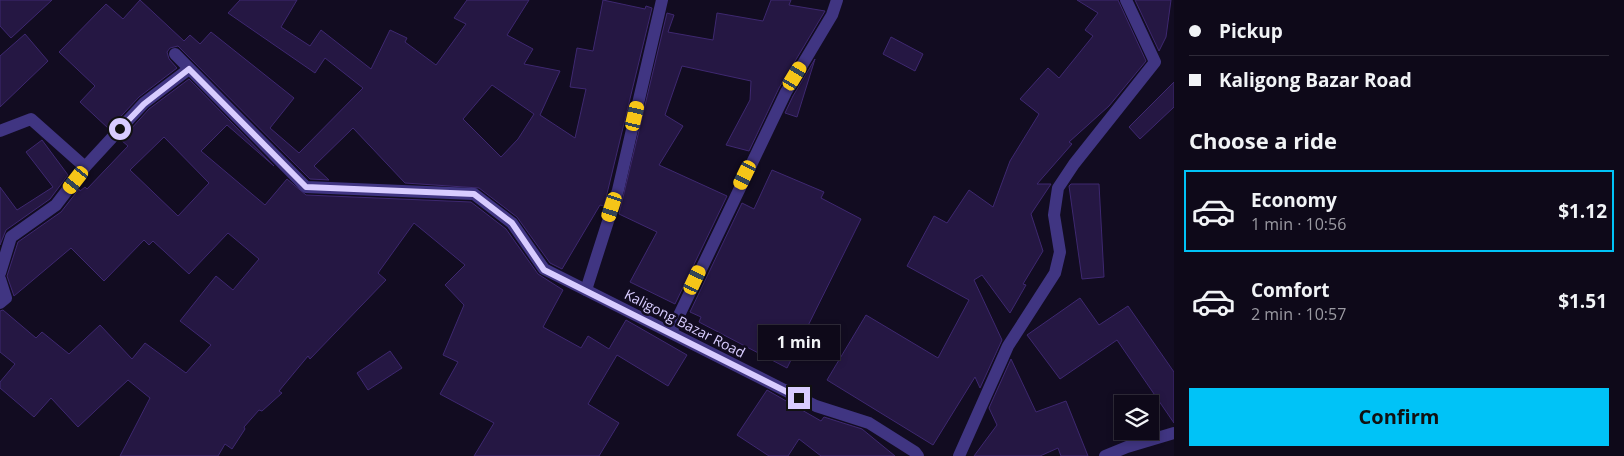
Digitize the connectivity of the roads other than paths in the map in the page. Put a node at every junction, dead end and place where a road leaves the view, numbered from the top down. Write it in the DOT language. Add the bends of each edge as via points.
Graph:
graph roads {
  1 [pos="662,0"];
  2 [pos="837,0"];
  3 [pos="1126,0"];
  4 [pos="175,54"];
  5 [pos="189,69"];
  6 [pos="0,131"];
  7 [pos="85,167"];
  8 [pos="0,273"];
  9 [pos="0,279"];
  10 [pos="586,290"];
  11 [pos="0,303"];
  12 [pos="671,332"];
  13 [pos="1174,433"];
  14 [pos="918,456"];
  15 [pos="959,456"];
  16 [pos="1105,456"];
  1 -- 10 [label="street" via="618,190"];
  2 -- 12 [label="street" via="832,15 786,92"];
  3 -- 15 [label="street" via="1155,62 1058,188 1054,215 1060,252 1055,273 1008,346"];
  4 -- 5 [label="street"];
  5 -- 7 [label="street" via="144,104"];
  5 -- 10 [label="street, Kaligong Bazar Road" via="306,187 474,194 512,223 544,270"];
  6 -- 7 [label="street" via="31,119"];
  7 -- 8 [label="street" via="56,205 11,237"];
  9 -- 11 [label="street" via="6,298"];
  10 -- 12 [label="street, Kaligong Bazar Road"];
  12 -- 14 [label="street, Kaligong Bazar Road" via="816,406 869,423"];
  13 -- 16 [label="street"];
}
